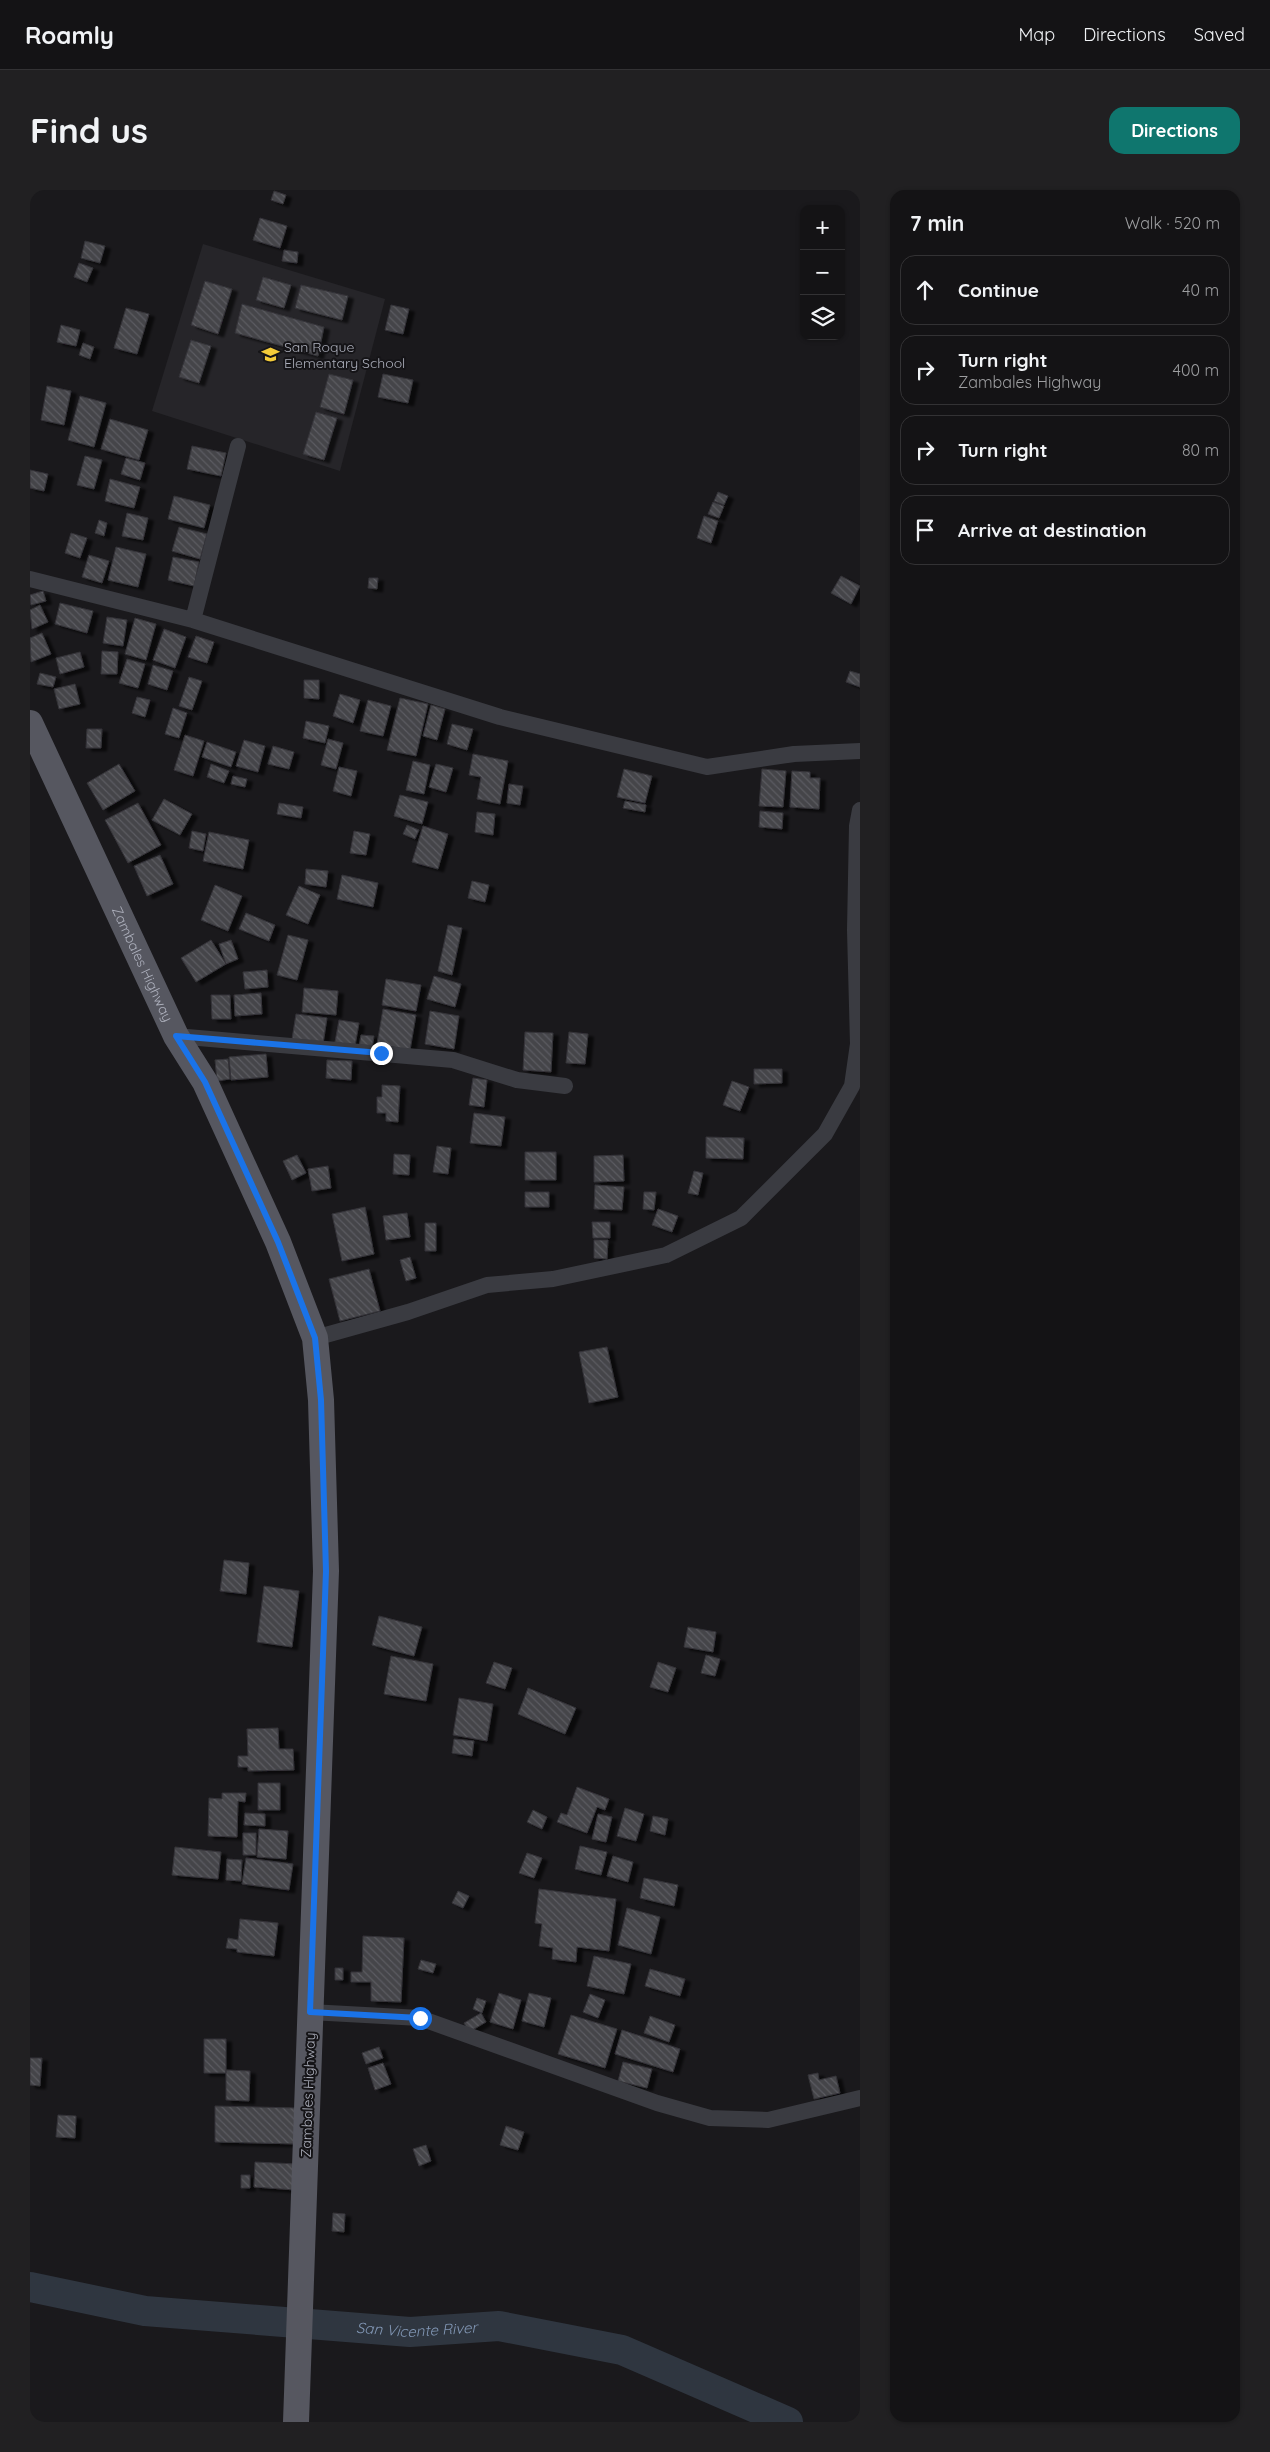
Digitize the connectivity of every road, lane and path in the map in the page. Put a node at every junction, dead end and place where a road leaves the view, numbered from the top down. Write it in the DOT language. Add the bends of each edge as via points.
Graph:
graph roads {
  1 [pos="238,446"];
  2 [pos="30,579"];
  3 [pos="193,620"];
  4 [pos="30,723"];
  5 [pos="860,751"];
  6 [pos="860,810"];
  7 [pos="176,1036"];
  8 [pos="565,1086"];
  9 [pos="315,1338"];
  10 [pos="310,2012"];
  11 [pos="860,2098"];
  12 [pos="296,2422"];
  1 -- 3 [label="street"];
  2 -- 3 [label="street"];
  3 -- 5 [label="street" via="500,717 707,767 794,754"];
  4 -- 7 [label="main road, Zambales Highway"];
  6 -- 9 [label="street" via="855,930 858,1044 852,1086 825,1134 741,1218 666,1255 553,1279 487,1285 408,1312"];
  7 -- 8 [label="street" via="453,1060 517,1080"];
  7 -- 9 [label="main road, Zambales Highway" via="205,1082 278,1242"];
  9 -- 10 [label="main road, Zambales Highway" via="321,1400 326,1571"];
  10 -- 11 [label="street" via="420,2018 657,2103 710,2118 768,2120"];
  10 -- 12 [label="main road, Zambales Highway"];
}
